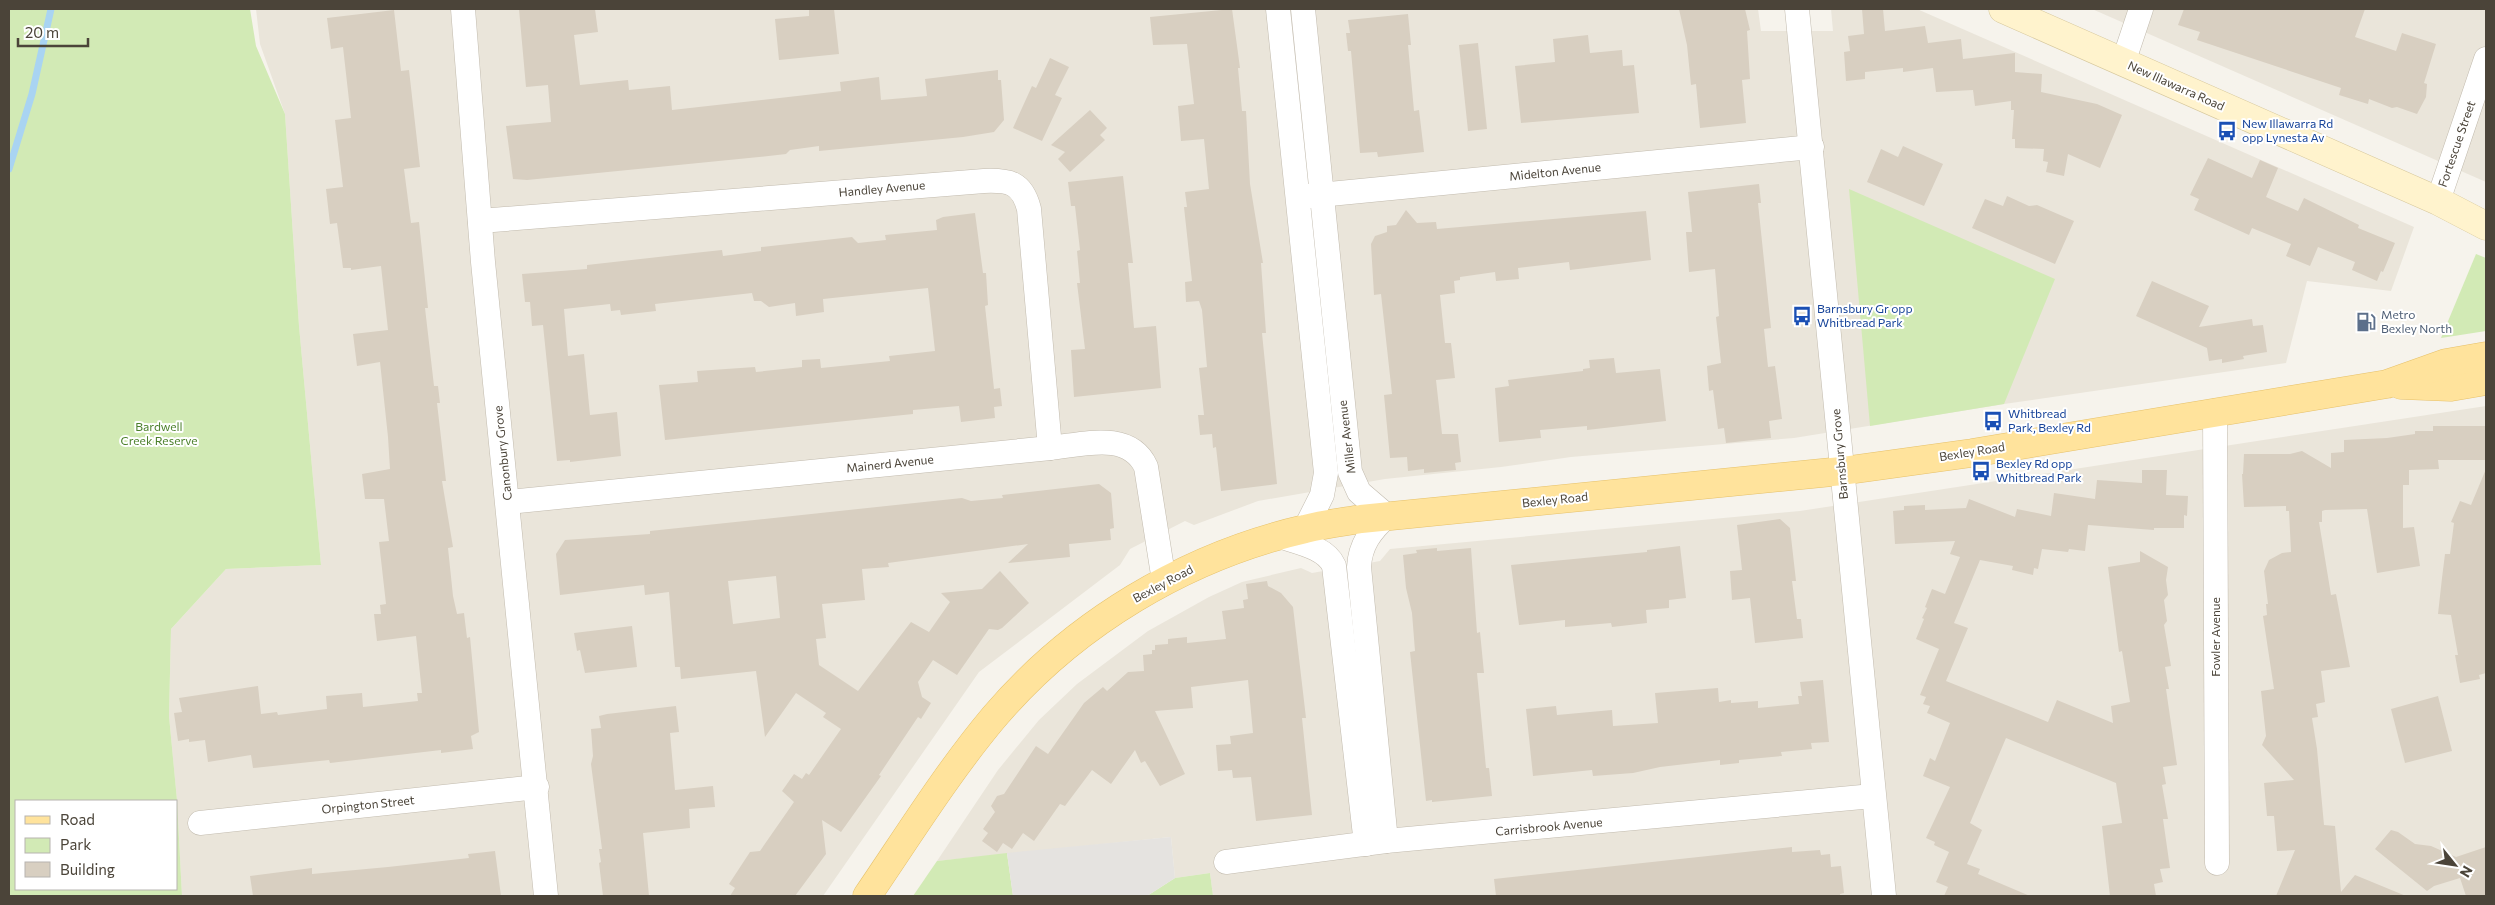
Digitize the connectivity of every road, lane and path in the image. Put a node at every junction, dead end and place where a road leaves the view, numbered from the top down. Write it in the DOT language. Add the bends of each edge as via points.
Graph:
graph roads {
  1 [pos="462,9"];
  2 [pos="1278,9"];
  3 [pos="1303,9"];
  4 [pos="2003,9"];
  5 [pos="2141,9"];
  6 [pos="1797,10"];
  7 [pos="2486,59"];
  8 [pos="2123,63"];
  9 [pos="1812,147"];
  10 [pos="1323,194"];
  11 [pos="1297,197"];
  12 [pos="2438,201"];
  13 [pos="480,220"];
  14 [pos="2486,226"];
  15 [pos="2486,356"];
  16 [pos="2486,381"];
  17 [pos="2387,384"];
  18 [pos="2216,411"];
  19 [pos="1050,448"];
  20 [pos="1842,470"];
  21 [pos="508,502"];
  22 [pos="1388,516"];
  23 [pos="1305,529"];
  24 [pos="1278,536"];
  25 [pos="1164,581"];
  26 [pos="536,787"];
  27 [pos="1872,796"];
  28 [pos="200,823"];
  29 [pos="1376,843"];
  30 [pos="1226,862"];
  31 [pos="2217,863"];
  32 [pos="546,896"];
  33 [pos="868,896"];
  34 [pos="1884,896"];
  1 -- 13 [label="street, Canonbury Grove"];
  2 -- 11 [label="street, Miller Avenue"];
  3 -- 10 [label="street, Miller Avenue"];
  4 -- 8 [label="main road, New Illawarra Road"];
  5 -- 8 [label="street"];
  6 -- 9 [label="street, Barnsbury Grove"];
  7 -- 12 [label="street, Fortescue Street"];
  8 -- 12 [label="main road, New Illawarra Road"];
  9 -- 10 [label="street, Midelton Avenue"];
  9 -- 20 [label="street, Barnsbury Grove"];
  10 -- 11 [label="street, Midelton Avenue"];
  10 -- 22 [label="street, Miller Avenue" via="1350,472 1356,489"];
  11 -- 23 [label="street, Miller Avenue" via="1326,473 1322,495"];
  12 -- 14 [label="main road, New Illawarra Road"];
  13 -- 19 [label="street, Handley Avenue" via="984,181 1012,183 1024,194 1029,209"];
  13 -- 21 [label="street, Canonbury Grove"];
  15 -- 17 [label="main road, Bexley Road" via="2446,363"];
  16 -- 17 [label="main road, Bexley Road" via="2451,387"];
  17 -- 18 [label="main road, Bexley Road"];
  18 -- 20 [label="main road, Bexley Road" via="1972,453"];
  18 -- 31 [label="street, Fowler Avenue"];
  19 -- 21 [label="street, Mainerd Avenue"];
  19 -- 25 [label="street, Mainerd Avenue" via="1109,443 1137,452 1146,467"];
  20 -- 22 [label="main road, Bexley Road"];
  20 -- 27 [label="street, Barnsbury Grove"];
  21 -- 26 [label="street, Canonbury Grove"];
  22 -- 23 [label="main road, Bexley Road"];
  22 -- 29 [label="street" via="1365,543 1359,567"];
  23 -- 24 [label="main road, Bexley Road"];
  24 -- 25 [label="main road, Bexley Road" via="1204,562"];
  24 -- 29 [label="street" via="1322,552 1334,566"];
  25 -- 33 [label="main road, Bexley Road" via="1082,634 994,717 960,760"];
  26 -- 28 [label="street, Orpington Street"];
  26 -- 32 [label="street, Canonbury Grove"];
  27 -- 29 [label="street, Carrisbrook Avenue"];
  27 -- 34 [label="street, Barnsbury Grove"];
  29 -- 30 [label="street, Carrisbrook Avenue"];
}
